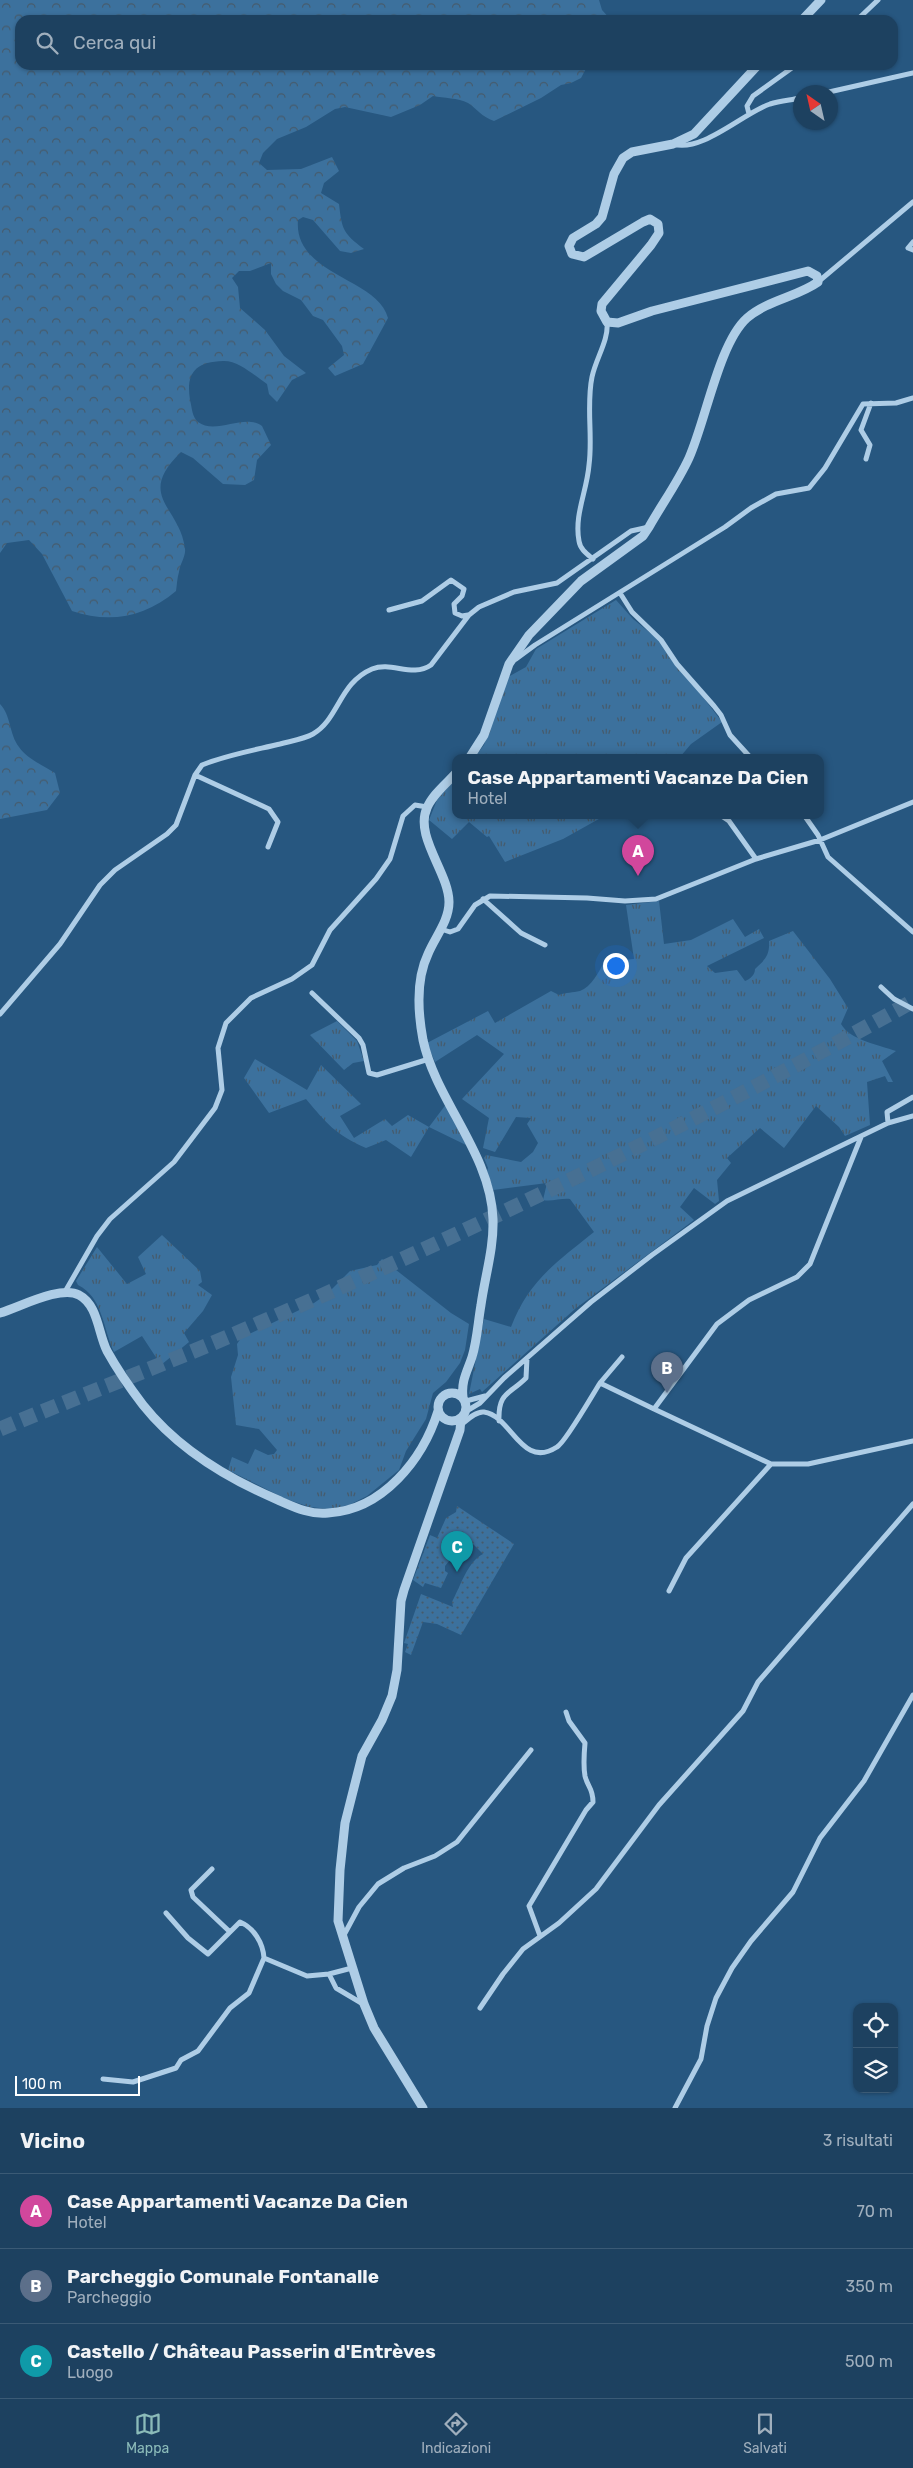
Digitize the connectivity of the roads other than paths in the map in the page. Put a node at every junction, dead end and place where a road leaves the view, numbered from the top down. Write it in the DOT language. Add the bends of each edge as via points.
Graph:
graph roads {
  1 [pos="821,0"];
  2 [pos="878,0"];
  3 [pos="807,15"];
  4 [pos="862,15"];
  5 [pos="753,70"];
  6 [pos="789,70"];
  7 [pos="913,73"];
  8 [pos="838,90"];
  9 [pos="793,99"];
  10 [pos="749,114"];
  11 [pos="673,144"];
  12 [pos="913,202"];
  13 [pos="913,242"];
  14 [pos="913,250"];
  15 [pos="818,282"];
  16 [pos="607,322"];
  17 [pos="913,398"];
  18 [pos="871,403"];
  19 [pos="866,459"];
  20 [pos="649,527"];
  21 [pos="593,559"];
  22 [pos="620,593"];
  23 [pos="389,610"];
  24 [pos="469,615"];
  25 [pos="509,664"];
  26 [pos="472,754"];
  27 [pos="747,754"];
  28 [pos="195,775"];
  29 [pos="452,778"];
  30 [pos="913,802"];
  31 [pos="427,807"];
  32 [pos="727,819"];
  33 [pos="807,819"];
  34 [pos="820,840"];
  35 [pos="268,848"];
  36 [pos="756,859"];
  37 [pos="483,899"];
  38 [pos="441,928"];
  39 [pos="913,932"];
  40 [pos="544,945"];
  41 [pos="881,987"];
  42 [pos="312,993"];
  43 [pos="913,1009"];
  44 [pos="0,1014"];
  45 [pos="429,1059"];
  46 [pos="913,1096"];
  47 [pos="913,1116"];
  48 [pos="888,1123"];
  49 [pos="861,1137"];
  50 [pos="66,1290"];
  51 [pos="1,1314"];
  52 [pos="622,1357"];
  53 [pos="527,1358"];
  54 [pos="466,1371"];
  55 [pos="600,1383"];
  56 [pos="447,1393"];
  57 [pos="486,1396"];
  58 [pos="464,1399"];
  59 [pos="438,1410"];
  60 [pos="654,1410"];
  61 [pos="463,1418"];
  62 [pos="448,1420"];
  63 [pos="499,1421"];
  64 [pos="432,1429"];
  65 [pos="913,1441"];
  66 [pos="454,1442"];
  67 [pos="771,1464"];
  68 [pos="913,1504"];
  69 [pos="669,1591"];
  70 [pos="913,1695"];
  71 [pos="566,1712"];
  72 [pos="531,1750"];
  73 [pos="212,1869"];
  74 [pos="166,1913"];
  75 [pos="230,1932"];
  76 [pos="540,1936"];
  77 [pos="342,1938"];
  78 [pos="264,1958"];
  79 [pos="352,1968"];
  80 [pos="329,1974"];
  81 [pos="364,2004"];
  82 [pos="480,2008"];
  83 [pos="103,2079"];
  84 [pos="423,2108"];
  85 [pos="675,2108"];
  1 -- 3 [label="street"];
  2 -- 4 [label="street"];
  5 -- 11 [label="street" via="699,130"];
  6 -- 10 [label="street" via="753,96 746,106"];
  7 -- 8 [label="street"];
  9 -- 10 [label="street" via="770,104"];
  10 -- 11 [label="street" via="720,133 682,147"];
  11 -- 16 [label="street" via="632,152 623,158 614,174 602,217 570,242 572,254 584,257 643,222 650,219 658,224 659,233 651,245 602,304 601,311"];
  12 -- 15 [label="street"];
  13 -- 14 [label="street" via="908,248"];
  15 -- 16 [label="street" via="817,276 808,271 618,323"];
  15 -- 20 [label="street" via="774,301 748,318 731,337 688,460"];
  16 -- 21 [label="street" via="608,333 592,377 589,467 579,518 579,542"];
  17 -- 18 [label="street" via="896,403"];
  18 -- 19 [label="street" via="862,430 870,445"];
  18 -- 22 [label="street" via="863,404 825,468 809,488 776,494"];
  20 -- 21 [label="street" via="632,531"];
  20 -- 25 [label="street" via="643,536 581,581 529,635"];
  21 -- 24 [label="street" via="556,583 508,594 478,607"];
  22 -- 25 [label="street"];
  22 -- 27 [label="street" via="632,612 661,640 677,664 722,715 730,735"];
  23 -- 24 [label="street" via="422,601 452,580 464,590 454,604 455,613"];
  24 -- 28 [label="street" via="431,665 422,671 386,666 372,669 346,689 332,715 314,734 206,764"];
  25 -- 26 [label="street" via="484,734"];
  28 -- 35 [label="street" via="270,809 278,822"];
  28 -- 44 [label="street" via="176,825 100,885 60,944"];
  29 -- 31 [label="street"];
  30 -- 34 [label="street"];
  31 -- 38 [label="street" via="424,824 449,901"];
  31 -- 50 [label="street" via="415,805 403,816 390,860 330,930 312,965 292,979 251,998 226,1022 218,1048 222,1090 215,1108 174,1162 110,1219"];
  32 -- 36 [label="street"];
  33 -- 34 [label="street"];
  34 -- 36 [label="street"];
  34 -- 39 [label="street" via="828,857"];
  36 -- 37 [label="street" via="656,899 626,902 497,895"];
  37 -- 38 [label="street" via="458,929 450,932"];
  37 -- 40 [label="street" via="521,934"];
  38 -- 45 [label="street" via="424,964 420,995 423,1040"];
  41 -- 43 [label="street" via="894,999"];
  42 -- 45 [label="street" via="358,1038 369,1073 377,1075"];
  45 -- 54 [label="street" via="473,1150 492,1205 491,1255 472,1357"];
  46 -- 48 [label="street" via="887,1112"];
  47 -- 48 [label="street"];
  48 -- 49 [label="street"];
  49 -- 53 [label="street" via="728,1201 652,1254"];
  49 -- 60 [label="street" via="810,1264 797,1276 749,1300 717,1324"];
  50 -- 51 [label="street"];
  50 -- 64 [label="street" via="78,1294 93,1309 108,1352 136,1397 180,1444 222,1473 295,1507 327,1514 355,1508 377,1496 409,1467"];
  52 -- 55 [label="street"];
  53 -- 57 [label="street"];
  53 -- 63 [label="street" via="526,1378 503,1397"];
  54 -- 56 [label="street"];
  54 -- 58 [label="street" via="462,1387"];
  55 -- 60 [label="street"];
  55 -- 63 [label="street" via="559,1447 542,1453 525,1448"];
  56 -- 58 [label="street" via="456,1392"];
  56 -- 59 [label="street" via="439,1400"];
  57 -- 58 [label="street"];
  57 -- 61 [label="street"];
  58 -- 61 [label="street"];
  59 -- 62 [label="street"];
  59 -- 64 [label="street"];
  60 -- 67 [label="street"];
  61 -- 62 [label="street"];
  61 -- 63 [label="street" via="485,1412"];
  61 -- 66 [label="street"];
  62 -- 64 [label="street"];
  62 -- 66 [label="street" via="454,1430"];
  65 -- 67 [label="street" via="808,1464"];
  66 -- 77 [label="street" via="402,1596 392,1696 362,1756 353,1786 340,1870 338,1921"];
  67 -- 69 [label="street" via="686,1558"];
  68 -- 76 [label="street" via="758,1682 743,1711 659,1805 596,1889"];
  70 -- 85 [label="street" via="864,1781 820,1838 793,1892 732,1968 706,2026 701,2059"];
  71 -- 76 [label="street" via="585,1744 583,1763 586,1778 593,1789 593,1802 529,1906"];
  72 -- 77 [label="street" via="457,1842 378,1884"];
  73 -- 75 [label="street" via="191,1890 193,1897"];
  74 -- 75 [label="street" via="188,1938 208,1954"];
  75 -- 78 [label="street" via="240,1922 249,1926 263,1948"];
  76 -- 82 [label="street" via="523,1949"];
  77 -- 79 [label="street"];
  78 -- 80 [label="street" via="307,1976"];
  78 -- 83 [label="street" via="249,1993 230,2008 198,2050 181,2060 176,2068 133,2082"];
  79 -- 80 [label="street"];
  79 -- 81 [label="street"];
  80 -- 81 [label="street" via="336,1988"];
  81 -- 84 [label="street" via="382,2043"];
}
